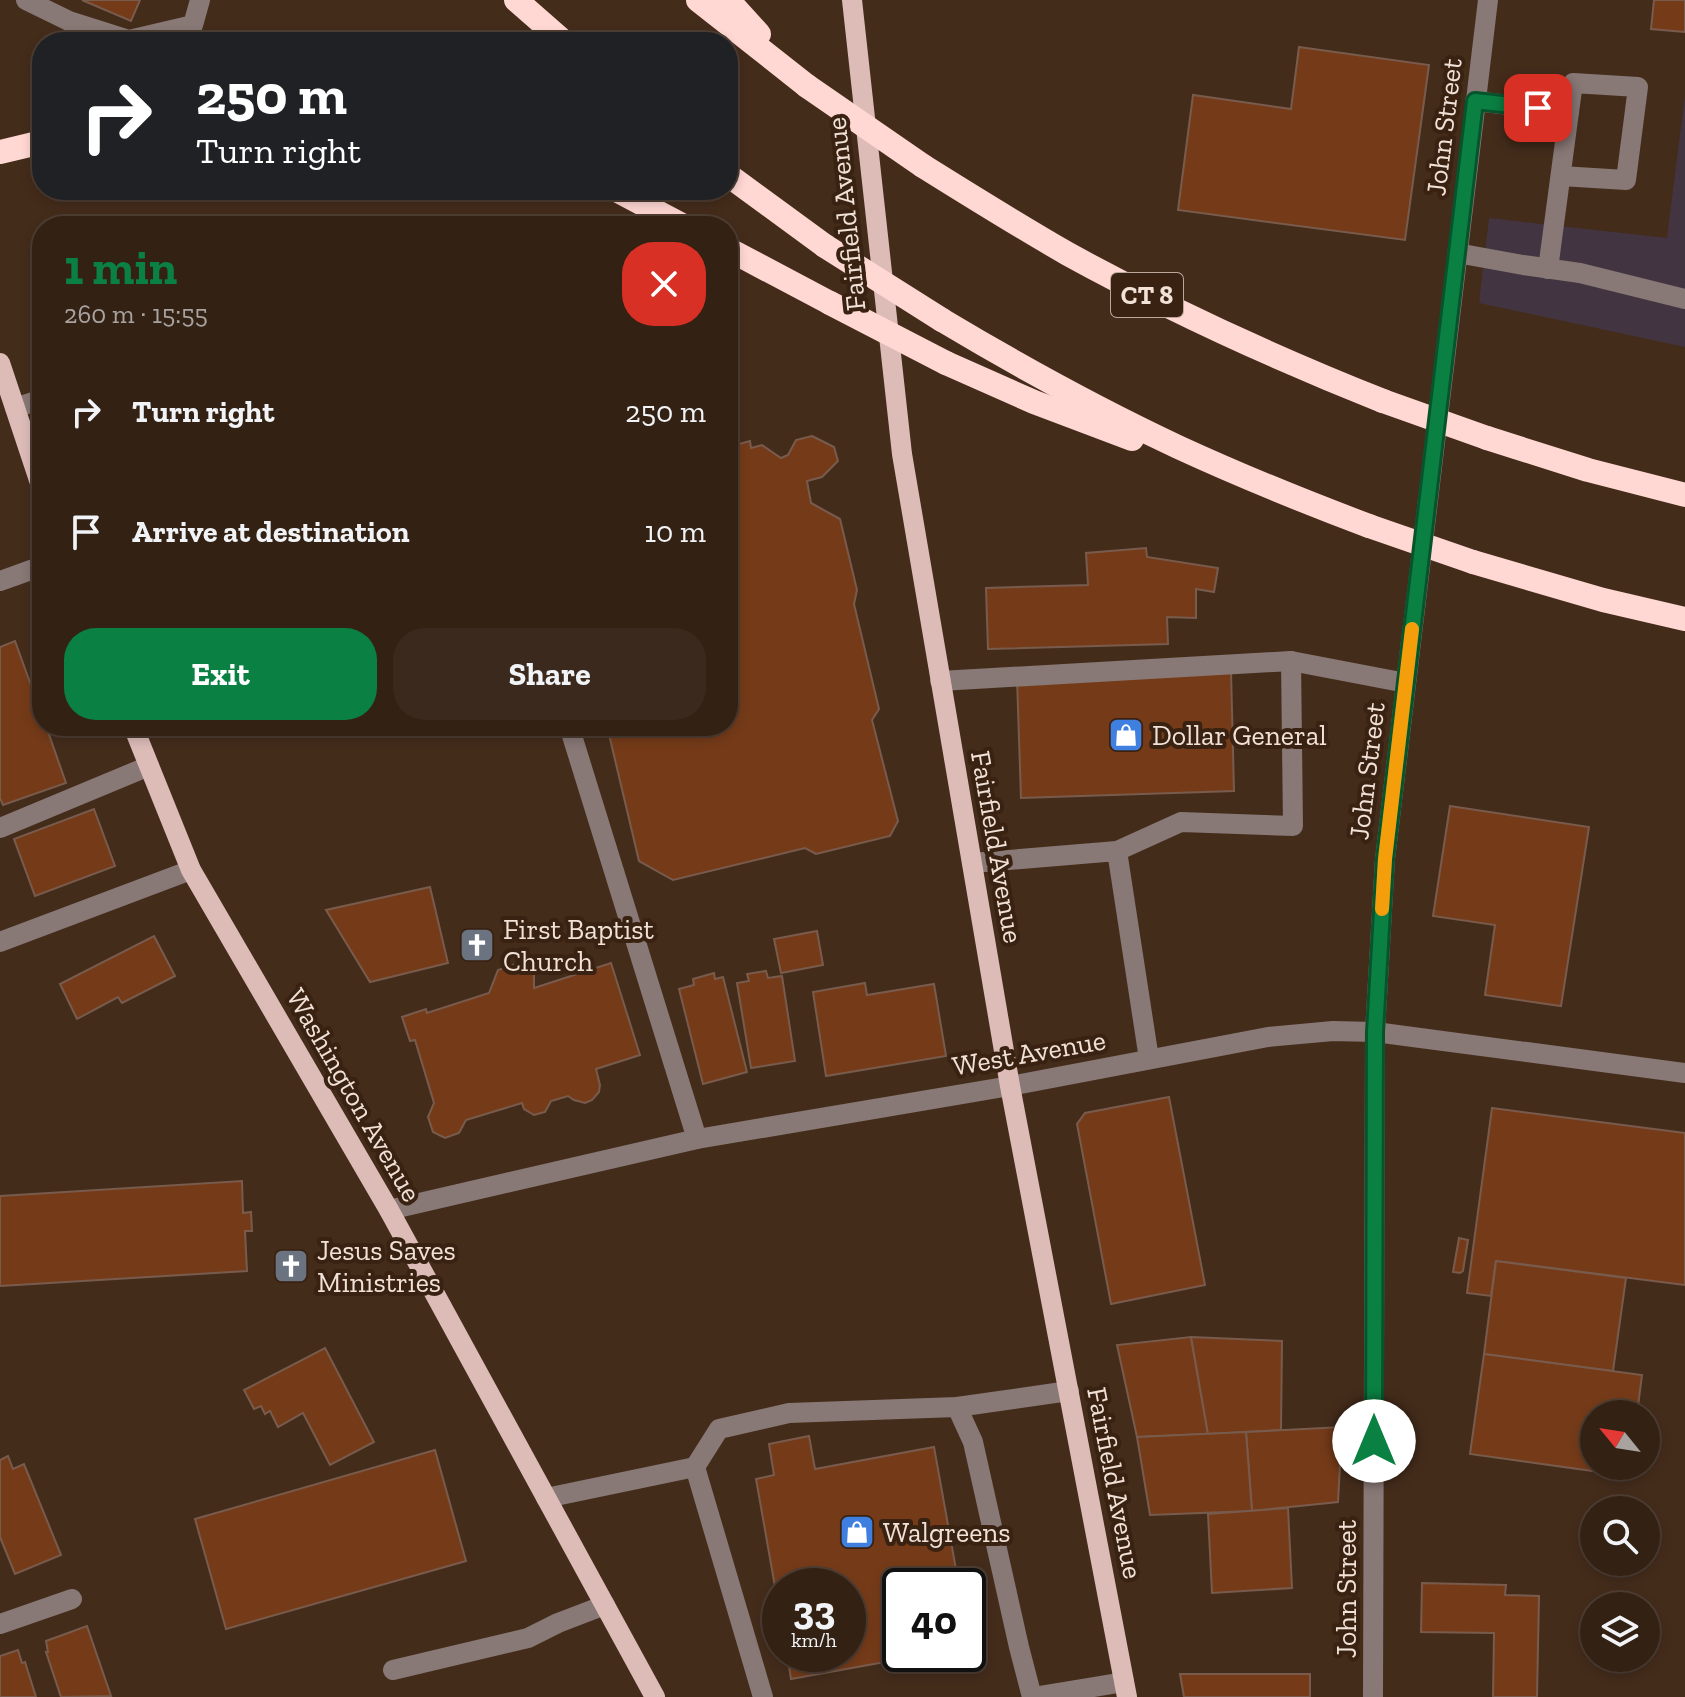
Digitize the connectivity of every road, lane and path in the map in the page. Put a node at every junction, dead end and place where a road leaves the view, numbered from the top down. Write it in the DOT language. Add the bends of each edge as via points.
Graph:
graph roads {
  1 [pos="26,0"];
  2 [pos="200,0"];
  3 [pos="516,0"];
  4 [pos="698,0"];
  5 [pos="728,0"];
  6 [pos="852,0"];
  7 [pos="1488,0"];
  8 [pos="104,32"];
  9 [pos="163,32"];
  10 [pos="553,32"];
  11 [pos="807,86"];
  12 [pos="1475,101"];
  13 [pos="1569,112"];
  14 [pos="32,144"];
  15 [pos="0,152"];
  16 [pos="1561,176"];
  17 [pos="738,182"];
  18 [pos="635,200"];
  19 [pos="665,216"];
  20 [pos="1457,253"];
  21 [pos="738,254"];
  22 [pos="1548,269"];
  23 [pos="1685,299"];
  24 [pos="0,363"];
  25 [pos="32,402"];
  26 [pos="15,408"];
  27 [pos="32,459"];
  28 [pos="1235,472"];
  29 [pos="1685,495"];
  30 [pos="32,570"];
  31 [pos="0,581"];
  32 [pos="1685,619"];
  33 [pos="1291,661"];
  34 [pos="940,681"];
  35 [pos="1406,683"];
  36 [pos="137,736"];
  37 [pos="572,736"];
  38 [pos="149,766"];
  39 [pos="0,828"];
  40 [pos="1117,851"];
  41 [pos="972,863"];
  42 [pos="191,870"];
  43 [pos="0,942"];
  44 [pos="1375,1032"];
  45 [pos="1149,1059"];
  46 [pos="1685,1073"];
  47 [pos="1010,1086"];
  48 [pos="697,1139"];
  49 [pos="389,1210"];
  50 [pos="1069,1391"];
  51 [pos="957,1407"];
  52 [pos="695,1467"];
  53 [pos="546,1498"];
  54 [pos="72,1599"];
  55 [pos="605,1605"];
  56 [pos="0,1624"];
  57 [pos="393,1670"];
  58 [pos="1126,1690"];
  59 [pos="655,1697"];
  60 [pos="763,1697"];
  61 [pos="1033,1697"];
  62 [pos="1373,1697"];
  1 -- 8 [label="street"];
  2 -- 9 [label="street" via="193,25"];
  3 -- 10 [label="highway"];
  4 -- 11 [label="highway, CT 8"];
  5 -- 11 [label="highway"];
  6 -- 34 [label="main road, Fairfield Avenue" via="902,454"];
  7 -- 12 [label="street, John Street"];
  11 -- 29 [label="highway, CT 8, bridge" via="923,166 1068,254 1179,312 1383,401 1588,470"];
  12 -- 13 [label="street"];
  12 -- 20 [label="street, John Street"];
  13 -- 16 [label="street"];
  13 -- 16 [label="street" via="1573,83 1638,87 1626,180"];
  14 -- 15 [label="highway"];
  16 -- 22 [label="street"];
  17 -- 28 [label="highway, bridge" via="825,246 942,320 1061,388"];
  18 -- 19 [label="highway"];
  20 -- 22 [label="street"];
  20 -- 35 [label="street, John Street"];
  21 -- 28 [label="highway, bridge" via="946,363 1034,402"];
  22 -- 23 [label="street"];
  24 -- 26 [label="main road"];
  25 -- 26 [label="street"];
  26 -- 27 [label="main road"];
  28 -- 32 [label="highway, bridge" via="1473,562"];
  30 -- 31 [label="street"];
  33 -- 34 [label="street"];
  33 -- 35 [label="street"];
  33 -- 40 [label="street" via="1293,826 1181,822"];
  34 -- 41 [label="main road, Fairfield Avenue"];
  35 -- 44 [label="street, John Street" via="1385,859"];
  36 -- 38 [label="main road, Washington Avenue"];
  37 -- 48 [label="street"];
  38 -- 39 [label="street"];
  38 -- 42 [label="main road, Washington Avenue"];
  40 -- 41 [label="street"];
  40 -- 45 [label="street"];
  41 -- 47 [label="main road, Fairfield Avenue"];
  42 -- 43 [label="street"];
  42 -- 49 [label="main road, Washington Avenue"];
  44 -- 45 [label="street, West Avenue" via="1268,1037"];
  44 -- 46 [label="street, West Avenue"];
  44 -- 62 [label="street, John Street"];
  45 -- 47 [label="street, West Avenue"];
  47 -- 48 [label="street, West Avenue"];
  47 -- 50 [label="main road, Fairfield Avenue"];
  48 -- 49 [label="street, West Avenue"];
  49 -- 53 [label="main road, Washington Avenue"];
  50 -- 51 [label="street"];
  50 -- 58 [label="main road, Fairfield Avenue"];
  51 -- 52 [label="street" via="789,1413 719,1429"];
  51 -- 61 [label="street" via="973,1442"];
  52 -- 53 [label="street"];
  52 -- 60 [label="street"];
  53 -- 55 [label="main road, Washington Avenue"];
  54 -- 56 [label="street"];
  55 -- 57 [label="street" via="528,1638"];
  55 -- 59 [label="main road, Washington Avenue"];
  58 -- 61 [label="street"];
}
